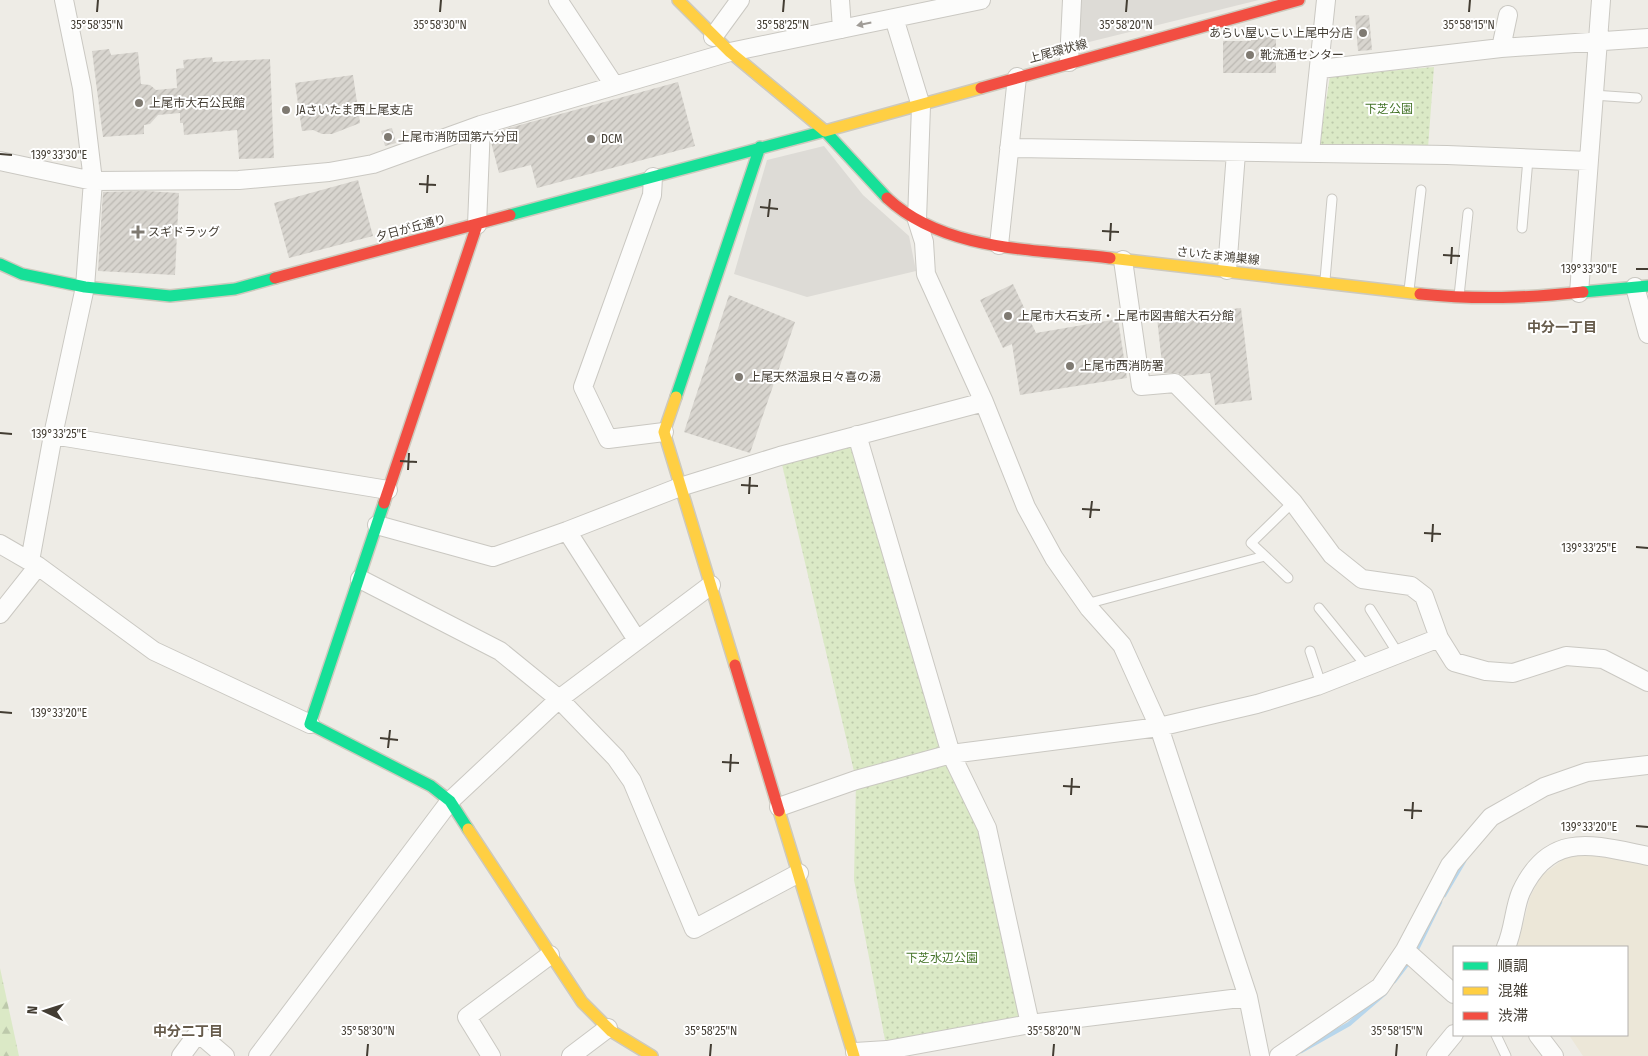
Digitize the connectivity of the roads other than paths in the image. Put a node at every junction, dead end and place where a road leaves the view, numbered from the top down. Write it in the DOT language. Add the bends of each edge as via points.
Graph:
graph roads {
  1 [pos="64,0"];
  2 [pos="558,0"];
  3 [pos="678,0"];
  4 [pos="740,0"];
  5 [pos="840,0"];
  6 [pos="981,0"];
  7 [pos="1072,0"];
  8 [pos="1299,0"];
  9 [pos="1326,0"];
  10 [pos="1601,0"];
  11 [pos="946,4"];
  12 [pos="903,11"];
  13 [pos="1508,15"];
  14 [pos="842,28"];
  15 [pos="713,37"];
  16 [pos="1648,38"];
  17 [pos="1597,41"];
  18 [pos="1501,48"];
  19 [pos="730,52"];
  20 [pos="1069,62"];
  21 [pos="1320,69"];
  22 [pos="1017,77"];
  23 [pos="614,85"];
  24 [pos="1593,95"];
  25 [pos="1637,98"];
  26 [pos="921,106"];
  27 [pos="481,125"];
  28 [pos="825,131"];
  29 [pos="760,147"];
  30 [pos="1009,148"];
  31 [pos="1310,152"];
  32 [pos="1236,153"];
  33 [pos="1528,158"];
  34 [pos="0,161"];
  35 [pos="1588,161"];
  36 [pos="654,177"];
  37 [pos="93,180"];
  38 [pos="1420,190"];
  39 [pos="1332,199"];
  40 [pos="1468,213"];
  41 [pos="917,220"];
  42 [pos="477,225"];
  43 [pos="1522,228"];
  44 [pos="999,245"];
  45 [pos="1123,260"];
  46 [pos="0,264"];
  47 [pos="1226,270"];
  48 [pos="1324,282"];
  49 [pos="85,287"];
  50 [pos="1641,287"];
  51 [pos="1408,293"];
  52 [pos="1579,293"];
  53 [pos="1459,298"];
  54 [pos="1648,334"];
  55 [pos="984,402"];
  56 [pos="664,432"];
  57 [pos="53,435"];
  58 [pos="857,435"];
  59 [pos="680,487"];
  60 [pos="388,490"];
  61 [pos="1293,502"];
  62 [pos="377,525"];
  63 [pos="567,531"];
  64 [pos="0,544"];
  65 [pos="1265,556"];
  66 [pos="34,563"];
  67 [pos="1288,578"];
  68 [pos="360,579"];
  69 [pos="711,585"];
  70 [pos="1086,604"];
  71 [pos="1319,608"];
  72 [pos="1370,609"];
  73 [pos="0,614"];
  74 [pos="1439,638"];
  75 [pos="637,640"];
  76 [pos="1310,651"];
  77 [pos="1399,655"];
  78 [pos="1368,667"];
  79 [pos="1648,682"];
  80 [pos="1321,684"];
  81 [pos="559,699"];
  82 [pos="310,724"];
  83 [pos="1159,727"];
  84 [pos="951,754"];
  85 [pos="1648,765"];
  86 [pos="450,801"];
  87 [pos="779,807"];
  88 [pos="1648,856"];
  89 [pos="799,873"];
  90 [pos="1506,946"];
  91 [pos="1405,950"];
  92 [pos="550,955"];
  93 [pos="1453,993"];
  94 [pos="1248,997"];
  95 [pos="1030,1024"];
  96 [pos="608,1028"];
  97 [pos="1496,1036"];
  98 [pos="1539,1036"];
  99 [pos="854,1054"];
  100 [pos="181,1056"];
  101 [pos="225,1056"];
  102 [pos="258,1056"];
  103 [pos="491,1056"];
  104 [pos="571,1056"];
  105 [pos="652,1056"];
  106 [pos="1260,1056"];
  107 [pos="1280,1056"];
  108 [pos="1506,1056"];
  109 [pos="1554,1056"];
  1 -- 37 [label="street" via="82,88"];
  2 -- 23 [label="street"];
  3 -- 15 [label="main road, さいたま鴻巣線"];
  4 -- 15 [label="street"];
  5 -- 14 [label="street"];
  6 -- 11 [label="street"];
  7 -- 20 [label="street"];
  8 -- 20 [label="main road, 上尾環状線"];
  9 -- 21 [label="street"];
  10 -- 17 [label="street"];
  11 -- 12 [label="street"];
  12 -- 14 [label="street, one-way"];
  12 -- 26 [label="street"];
  13 -- 18 [label="street"];
  14 -- 19 [label="street"];
  15 -- 19 [label="main road, さいたま鴻巣線"];
  16 -- 17 [label="street"];
  17 -- 18 [label="street"];
  17 -- 24 [label="street"];
  18 -- 21 [label="street"];
  19 -- 23 [label="street"];
  19 -- 28 [label="main road, さいたま鴻巣線"];
  20 -- 22 [label="main road, 上尾環状線"];
  21 -- 31 [label="street"];
  22 -- 26 [label="main road, 上尾環状線"];
  22 -- 30 [label="street"];
  23 -- 27 [label="street"];
  24 -- 25 [label="lane"];
  24 -- 35 [label="street"];
  26 -- 28 [label="main road, 上尾環状線"];
  26 -- 41 [label="street"];
  27 -- 37 [label="street" via="373,164 329,172 239,180"];
  27 -- 42 [label="street"];
  28 -- 29 [label="main road, 夕日が丘通り"];
  28 -- 41 [label="main road, さいたま鴻巣線" via="897,207"];
  29 -- 36 [label="main road, 夕日が丘通り"];
  29 -- 56 [label="main road"];
  30 -- 32 [label="street"];
  30 -- 44 [label="street"];
  31 -- 32 [label="street"];
  31 -- 33 [label="street"];
  32 -- 47 [label="street"];
  33 -- 35 [label="street"];
  33 -- 43 [label="lane"];
  34 -- 37 [label="street"];
  35 -- 52 [label="street"];
  36 -- 42 [label="main road, 夕日が丘通り"];
  36 -- 56 [label="street" via="652,195 583,387 608,439"];
  37 -- 49 [label="street"];
  38 -- 51 [label="lane"];
  39 -- 48 [label="lane"];
  40 -- 53 [label="lane"];
  41 -- 44 [label="main road, さいたま鴻巣線" via="971,240"];
  41 -- 55 [label="street" via="924,242 926,274"];
  42 -- 49 [label="main road, 夕日が丘通り" via="236,289 170,296"];
  42 -- 60 [label="main road"];
  44 -- 45 [label="main road, さいたま鴻巣線"];
  45 -- 47 [label="main road, さいたま鴻巣線"];
  45 -- 61 [label="street" via="1141,386 1175,383"];
  46 -- 49 [label="main road, 夕日が丘通り" via="22,274"];
  47 -- 48 [label="main road, さいたま鴻巣線"];
  48 -- 51 [label="main road, さいたま鴻巣線"];
  49 -- 57 [label="street"];
  50 -- 52 [label="main road, さいたま鴻巣線"];
  50 -- 54 [label="street"];
  51 -- 53 [label="main road, さいたま鴻巣線"];
  52 -- 53 [label="main road, さいたま鴻巣線" via="1515,299"];
  55 -- 58 [label="street"];
  55 -- 70 [label="street" via="1026,507 1054,558"];
  56 -- 59 [label="main road"];
  57 -- 60 [label="street"];
  57 -- 66 [label="street"];
  58 -- 59 [label="street"];
  58 -- 84 [label="street"];
  59 -- 63 [label="street"];
  59 -- 69 [label="main road"];
  60 -- 62 [label="main road"];
  61 -- 65 [label="lane" via="1251,543"];
  61 -- 74 [label="street" via="1332,555 1362,579 1411,586 1424,596"];
  62 -- 63 [label="street" via="493,557"];
  62 -- 68 [label="main road"];
  63 -- 75 [label="street"];
  64 -- 66 [label="street"];
  65 -- 67 [label="lane"];
  65 -- 70 [label="lane"];
  66 -- 73 [label="street"];
  66 -- 82 [label="street" via="154,651"];
  68 -- 81 [label="street" via="500,650"];
  68 -- 82 [label="main road"];
  69 -- 75 [label="street"];
  69 -- 87 [label="main road"];
  70 -- 83 [label="street" via="1122,645"];
  71 -- 78 [label="lane"];
  72 -- 77 [label="lane"];
  74 -- 77 [label="street"];
  74 -- 79 [label="street" via="1454,662 1486,672 1513,673 1566,656 1603,659"];
  75 -- 81 [label="street"];
  76 -- 80 [label="lane"];
  77 -- 78 [label="street"];
  78 -- 80 [label="street"];
  80 -- 83 [label="street" via="1257,704"];
  81 -- 86 [label="street"];
  81 -- 89 [label="street" via="616,758 632,781 694,929"];
  82 -- 86 [label="main road" via="424,782"];
  83 -- 84 [label="street"];
  83 -- 94 [label="street"];
  84 -- 87 [label="street" via="856,780"];
  84 -- 95 [label="street" via="988,828"];
  85 -- 91 [label="street" via="1588,772 1544,787 1490,817 1450,865"];
  86 -- 92 [label="main road"];
  86 -- 102 [label="street"];
  87 -- 89 [label="main road"];
  88 -- 90 [label="street" via="1595,845 1566,847 1558,852 1536,866 1520,894 1513,931"];
  89 -- 99 [label="main road"];
  91 -- 93 [label="street"];
  91 -- 107 [label="street" via="1380,987"];
  92 -- 96 [label="main road" via="577,995"];
  92 -- 103 [label="street" via="467,1017"];
  94 -- 95 [label="street"];
  94 -- 106 [label="street"];
  95 -- 99 [label="street"];
  96 -- 104 [label="street"];
  96 -- 105 [label="main road"];
  97 -- 108 [label="lane"];
  98 -- 109 [label="street"];
  100 -- 101 [label="street" via="198,1034"];
}
